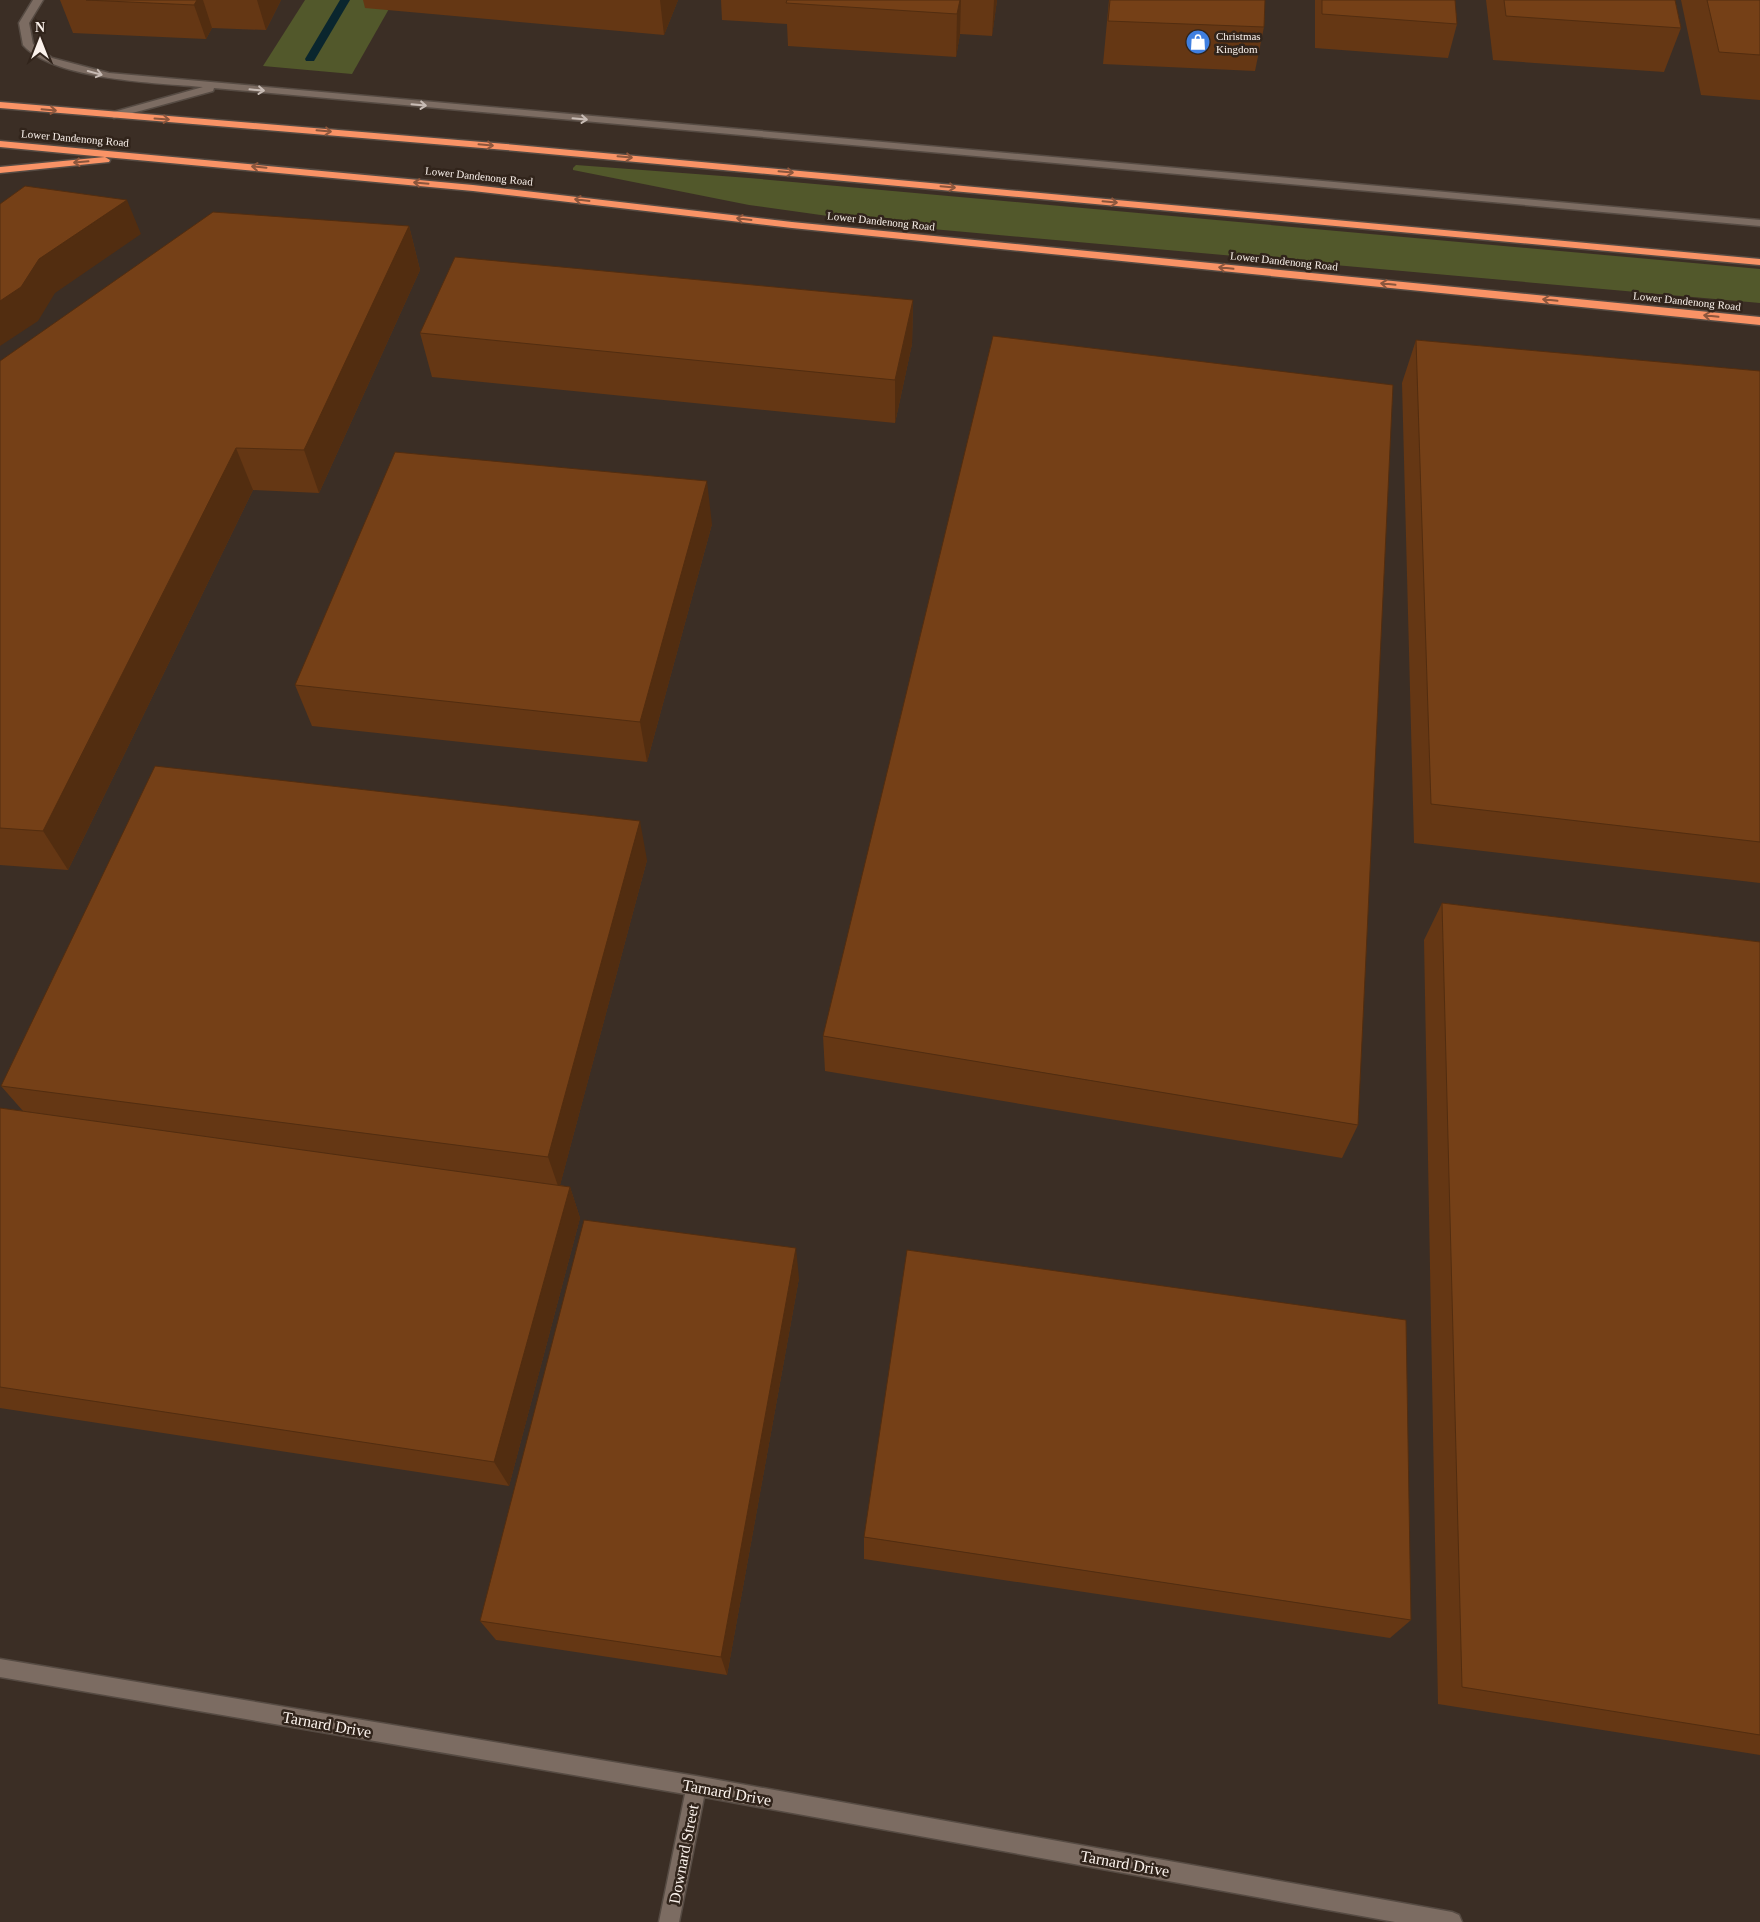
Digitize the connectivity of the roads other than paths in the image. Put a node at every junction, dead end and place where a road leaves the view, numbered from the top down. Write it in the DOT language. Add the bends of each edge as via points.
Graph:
graph roads {
  1 [pos="38,0"];
  2 [pos="218,87"];
  3 [pos="0,105"];
  4 [pos="114,116"];
  5 [pos="0,144"];
  6 [pos="147,156"];
  7 [pos="0,170"];
  8 [pos="1760,224"];
  9 [pos="1760,262"];
  10 [pos="1760,321"];
  11 [pos="0,1668"];
  12 [pos="696,1786"];
  13 [pos="669,1922"];
  14 [pos="1452,1922"];
  1 -- 2 [label="street, Lower Dandenong Road, one-way" via="24,23 28,45 48,60 109,76"];
  2 -- 4 [label="street, Lower Dandenong Road"];
  2 -- 8 [label="street, Lower Dandenong Road, one-way"];
  3 -- 4 [label="highway, Lower Dandenong Road, one-way"];
  4 -- 9 [label="highway, Lower Dandenong Road, one-way" via="307,129"];
  5 -- 6 [label="highway, Lower Dandenong Road"];
  6 -- 7 [label="highway, one-way"];
  10 -- 6 [label="highway, Lower Dandenong Road, one-way" via="792,225 473,188"];
  11 -- 12 [label="street, Tarnard Drive"];
  12 -- 13 [label="street, Downard Street"];
  12 -- 14 [label="street, Tarnard Drive"];
}
